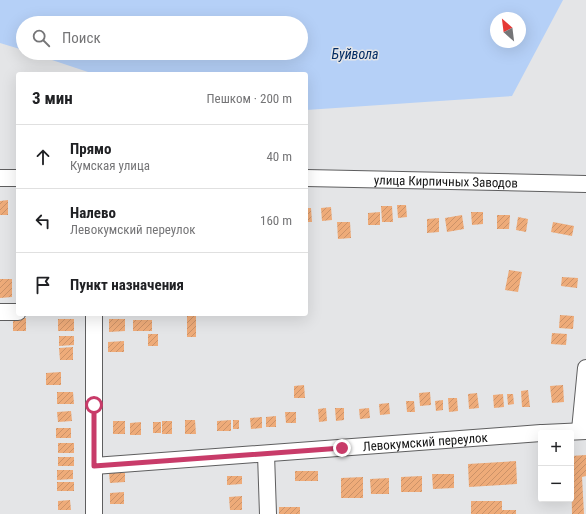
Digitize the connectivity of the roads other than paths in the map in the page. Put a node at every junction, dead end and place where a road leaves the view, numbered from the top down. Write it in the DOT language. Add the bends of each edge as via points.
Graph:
graph roads {
  1 [pos="0,178"];
  2 [pos="16,178"];
  3 [pos="308,178"];
  4 [pos="586,184"];
  5 [pos="0,312"];
  6 [pos="16,312"];
  7 [pos="94,316"];
  8 [pos="586,368"];
  9 [pos="583,431"];
  10 [pos="538,433"];
  11 [pos="266,454"];
  12 [pos="94,466"];
  13 [pos="94,514"];
  14 [pos="268,514"];
  1 -- 2 [label="street"];
  3 -- 4 [label="street, улица Кирпичных Заводов"];
  5 -- 6 [label="street"];
  7 -- 12 [label="street"];
  8 -- 9 [label="street"];
  10 -- 11 [label="street, Левокумский переулок"];
  11 -- 12 [label="street, Левокумский переулок"];
  11 -- 14 [label="street"];
  12 -- 13 [label="street"];
}
